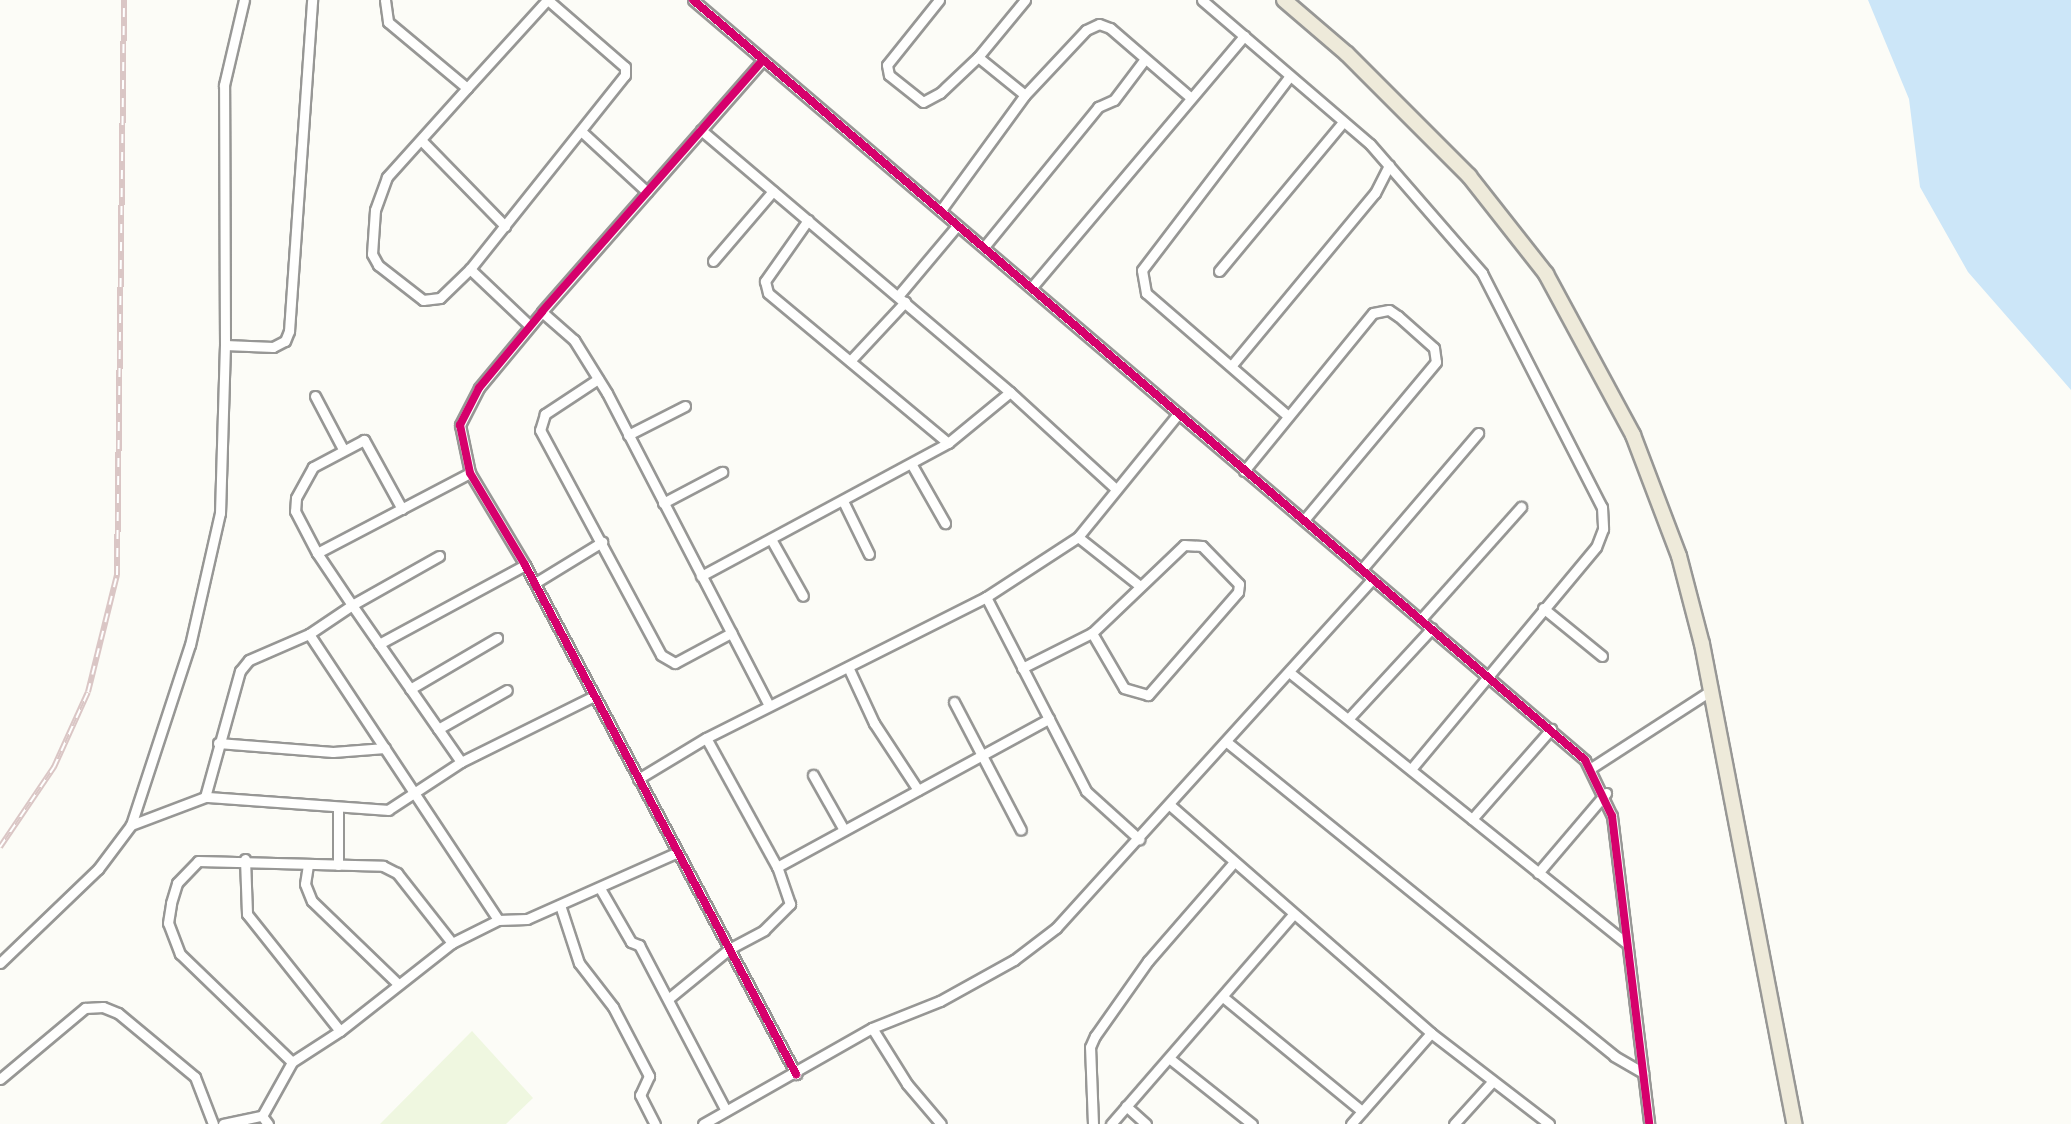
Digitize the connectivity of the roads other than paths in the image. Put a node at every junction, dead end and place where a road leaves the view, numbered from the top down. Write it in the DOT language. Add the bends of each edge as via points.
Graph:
graph roads {
  1 [pos="244,0"];
  2 [pos="312,0"];
  3 [pos="385,0"];
  4 [pos="548,0"];
  5 [pos="693,0"];
  6 [pos="939,0"];
  7 [pos="1025,0"];
  8 [pos="1202,0"];
  9 [pos="1284,0"];
  10 [pos="1244,36"];
  11 [pos="978,57"];
  12 [pos="1145,59"];
  13 [pos="763,60"];
  14 [pos="1290,76"];
  15 [pos="467,88"];
  16 [pos="1025,95"];
  17 [pos="1191,98"];
  18 [pos="1343,122"];
  19 [pos="701,130"];
  20 [pos="581,131"];
  21 [pos="422,141"];
  22 [pos="1389,165"];
  23 [pos="773,191"];
  24 [pos="647,192"];
  25 [pos="941,210"];
  26 [pos="808,220"];
  27 [pos="505,226"];
  28 [pos="956,227"];
  29 [pos="984,247"];
  30 [pos="713,261"];
  31 [pos="470,269"];
  32 [pos="1219,271"];
  33 [pos="1032,287"];
  34 [pos="902,299"];
  35 [pos="542,312"];
  36 [pos="530,326"];
  37 [pos="225,345"];
  38 [pos="850,361"];
  39 [pos="1232,365"];
  40 [pos="598,379"];
  41 [pos="1010,392"];
  42 [pos="315,396"];
  43 [pos="685,406"];
  44 [pos="1178,414"];
  45 [pos="1288,416"];
  46 [pos="1478,433"];
  47 [pos="628,435"];
  48 [pos="948,443"];
  49 [pos="343,449"];
  50 [pos="912,465"];
  51 [pos="1244,471"];
  52 [pos="722,472"];
  53 [pos="470,473"];
  54 [pos="1116,489"];
  55 [pos="843,501"];
  56 [pos="663,503"];
  57 [pos="1521,507"];
  58 [pos="402,509"];
  59 [pos="1304,520"];
  60 [pos="945,523"];
  61 [pos="1078,537"];
  62 [pos="771,539"];
  63 [pos="602,542"];
  64 [pos="317,553"];
  65 [pos="869,554"];
  66 [pos="439,556"];
  67 [pos="525,565"];
  68 [pos="1362,569"];
  69 [pos="701,576"];
  70 [pos="1373,579"];
  71 [pos="535,583"];
  72 [pos="1140,586"];
  73 [pos="803,596"];
  74 [pos="986,597"];
  75 [pos="352,605"];
  76 [pos="1543,608"];
  77 [pos="1422,618"];
  78 [pos="1432,628"];
  79 [pos="731,633"];
  80 [pos="1092,633"];
  81 [pos="309,634"];
  82 [pos="497,638"];
  83 [pos="379,644"];
  84 [pos="1602,656"];
  85 [pos="848,667"];
  86 [pos="1022,668"];
  87 [pos="1289,672"];
  88 [pos="1488,673"];
  89 [pos="410,689"];
  90 [pos="507,690"];
  91 [pos="1710,691"];
  92 [pos="594,696"];
  93 [pos="954,702"];
  94 [pos="769,706"];
  95 [pos="1349,718"];
  96 [pos="1049,719"];
  97 [pos="438,729"];
  98 [pos="1551,729"];
  99 [pos="706,738"];
  100 [pos="218,743"];
  101 [pos="1228,743"];
  102 [pos="385,748"];
  103 [pos="981,755"];
  104 [pos="461,762"];
  105 [pos="1591,768"];
  106 [pos="1411,769"];
  107 [pos="813,775"];
  108 [pos="638,779"];
  109 [pos="918,790"];
  110 [pos="415,793"];
  111 [pos="1606,793"];
  112 [pos="205,797"];
  113 [pos="1171,806"];
  114 [pos="338,808"];
  115 [pos="1472,819"];
  116 [pos="131,825"];
  117 [pos="844,830"];
  118 [pos="1021,830"];
  119 [pos="1139,839"];
  120 [pos="676,853"];
  121 [pos="245,859"];
  122 [pos="1234,862"];
  123 [pos="308,865"];
  124 [pos="338,865"];
  125 [pos="777,867"];
  126 [pos="1538,873"];
  127 [pos="601,890"];
  128 [pos="560,905"];
  129 [pos="1292,916"];
  130 [pos="498,920"];
  131 [pos="1625,942"];
  132 [pos="452,943"];
  133 [pos="729,949"];
  134 [pos="0,963"];
  135 [pos="398,984"];
  136 [pos="1223,997"];
  137 [pos="668,999"];
  138 [pos="872,1028"];
  139 [pos="340,1031"];
  140 [pos="1431,1033"];
  141 [pos="1169,1058"];
  142 [pos="292,1062"];
  143 [pos="1644,1073"];
  144 [pos="796,1074"];
  145 [pos="0,1079"];
  146 [pos="1492,1082"];
  147 [pos="1126,1106"];
  148 [pos="726,1111"];
  149 [pos="1362,1111"];
  150 [pos="265,1120"];
  151 [pos="213,1124"];
  152 [pos="223,1124"];
  153 [pos="655,1124"];
  154 [pos="703,1124"];
  155 [pos="941,1124"];
  156 [pos="1093,1124"];
  157 [pos="1111,1124"];
  158 [pos="1146,1124"];
  159 [pos="1252,1124"];
  160 [pos="1351,1124"];
  161 [pos="1454,1124"];
  162 [pos="1549,1124"];
  163 [pos="1649,1124"];
  164 [pos="1794,1124"];
  1 -- 37 [label="street" via="224,85"];
  2 -- 37 [label="street" via="289,331 285,341 273,347"];
  3 -- 15 [label="street" via="388,22"];
  4 -- 15 [label="street"];
  4 -- 20 [label="street" via="625,67 621,85"];
  5 -- 13 [label="street"];
  6 -- 11 [label="street" via="892,54 889,75 923,102"];
  7 -- 11 [label="street"];
  8 -- 10 [label="street"];
  9 -- 91 [label="main road" via="1347,54 1469,176 1546,274 1633,435 1679,556"];
  10 -- 14 [label="street"];
  10 -- 17 [label="street"];
  11 -- 16 [label="street"];
  12 -- 16 [label="street" via="1099,24 1086,30"];
  12 -- 17 [label="street"];
  12 -- 29 [label="street" via="1114,100 1098,107"];
  13 -- 19 [label="street"];
  13 -- 25 [label="street"];
  14 -- 18 [label="street"];
  14 -- 39 [label="street" via="1142,270 1146,293"];
  15 -- 21 [label="street"];
  16 -- 25 [label="street"];
  17 -- 33 [label="street"];
  18 -- 22 [label="street"];
  18 -- 32 [label="street"];
  19 -- 23 [label="street"];
  19 -- 24 [label="street"];
  20 -- 24 [label="street"];
  20 -- 27 [label="street"];
  21 -- 27 [label="street"];
  21 -- 31 [label="street" via="387,177 378,196 372,254 378,265 423,300 440,298"];
  22 -- 39 [label="street" via="1375,193"];
  22 -- 76 [label="street" via="1482,273 1599,496 1603,529 1596,547"];
  23 -- 26 [label="street"];
  23 -- 30 [label="street"];
  24 -- 35 [label="street"];
  25 -- 28 [label="street"];
  26 -- 34 [label="street"];
  26 -- 38 [label="street" via="765,281 766,287"];
  27 -- 31 [label="street"];
  28 -- 29 [label="street"];
  28 -- 34 [label="street"];
  29 -- 33 [label="street"];
  31 -- 36 [label="street"];
  33 -- 44 [label="street"];
  34 -- 38 [label="street"];
  34 -- 41 [label="street"];
  35 -- 36 [label="street"];
  35 -- 40 [label="street" via="574,340"];
  36 -- 53 [label="street" via="479,388 460,425"];
  37 -- 116 [label="street" via="220,513 213,554 190,645"];
  38 -- 48 [label="street"];
  39 -- 45 [label="street"];
  40 -- 47 [label="street"];
  40 -- 63 [label="street" via="545,414 540,430"];
  41 -- 48 [label="street"];
  41 -- 54 [label="street"];
  42 -- 49 [label="street"];
  43 -- 47 [label="street"];
  44 -- 51 [label="street"];
  44 -- 54 [label="street"];
  45 -- 51 [label="street"];
  45 -- 59 [label="street" via="1373,313 1389,310 1434,348 1432,370"];
  46 -- 68 [label="street"];
  47 -- 56 [label="street"];
  48 -- 50 [label="street"];
  49 -- 58 [label="street" via="364,440"];
  49 -- 64 [label="street" via="313,467 296,498 295,511"];
  50 -- 55 [label="street"];
  50 -- 60 [label="street"];
  51 -- 59 [label="street"];
  52 -- 56 [label="street"];
  53 -- 58 [label="street"];
  53 -- 67 [label="street"];
  54 -- 61 [label="street"];
  55 -- 62 [label="street"];
  55 -- 65 [label="street"];
  56 -- 69 [label="street"];
  57 -- 77 [label="street"];
  58 -- 64 [label="street"];
  59 -- 68 [label="street"];
  61 -- 72 [label="street"];
  61 -- 74 [label="street"];
  62 -- 69 [label="street"];
  62 -- 73 [label="street"];
  63 -- 71 [label="street"];
  63 -- 79 [label="street" via="666,660 675,663"];
  64 -- 75 [label="street"];
  66 -- 75 [label="street"];
  67 -- 71 [label="street"];
  67 -- 83 [label="street"];
  68 -- 70 [label="street"];
  69 -- 79 [label="street"];
  70 -- 77 [label="street"];
  70 -- 87 [label="street"];
  71 -- 92 [label="street"];
  72 -- 80 [label="street"];
  72 -- 80 [label="street" via="1192,543 1215,555 1239,584 1238,592 1148,695 1124,688"];
  74 -- 85 [label="street"];
  74 -- 86 [label="street"];
  75 -- 81 [label="street"];
  75 -- 83 [label="street"];
  76 -- 84 [label="street"];
  76 -- 88 [label="street"];
  77 -- 78 [label="street"];
  78 -- 88 [label="street"];
  78 -- 95 [label="street"];
  79 -- 94 [label="street"];
  80 -- 86 [label="street"];
  81 -- 100 [label="street" via="249,660 240,671"];
  81 -- 102 [label="street"];
  82 -- 89 [label="street"];
  83 -- 89 [label="street"];
  85 -- 94 [label="street"];
  85 -- 109 [label="street" via="874,723"];
  86 -- 96 [label="street"];
  87 -- 95 [label="street"];
  87 -- 101 [label="street"];
  88 -- 98 [label="street"];
  88 -- 106 [label="street"];
  89 -- 97 [label="street"];
  90 -- 97 [label="street"];
  91 -- 105 [label="street"];
  91 -- 164 [label="main road"];
  92 -- 104 [label="street"];
  92 -- 108 [label="street"];
  93 -- 103 [label="street"];
  94 -- 99 [label="street"];
  95 -- 106 [label="street"];
  96 -- 103 [label="street"];
  96 -- 119 [label="street" via="1086,791"];
  97 -- 104 [label="street"];
  98 -- 105 [label="street"];
  98 -- 115 [label="street"];
  99 -- 108 [label="street"];
  99 -- 125 [label="street"];
  100 -- 102 [label="street" via="333,752"];
  100 -- 112 [label="street"];
  101 -- 113 [label="street"];
  101 -- 143 [label="street" via="1614,1056"];
  102 -- 110 [label="street"];
  103 -- 109 [label="street"];
  103 -- 118 [label="street"];
  104 -- 110 [label="street"];
  105 -- 111 [label="street"];
  106 -- 115 [label="street"];
  107 -- 117 [label="street"];
  108 -- 120 [label="street"];
  109 -- 117 [label="street"];
  110 -- 114 [label="street" via="388,810"];
  110 -- 130 [label="street"];
  111 -- 126 [label="street"];
  111 -- 131 [label="street"];
  112 -- 114 [label="street"];
  112 -- 116 [label="street"];
  113 -- 119 [label="street"];
  113 -- 122 [label="street"];
  114 -- 124 [label="street"];
  115 -- 126 [label="street"];
  116 -- 134 [label="street" via="98,869"];
  117 -- 125 [label="street"];
  119 -- 138 [label="street" via="1086,900 1014,960 940,1001"];
  120 -- 127 [label="street"];
  120 -- 133 [label="street"];
  121 -- 123 [label="street"];
  121 -- 139 [label="street" via="247,914"];
  121 -- 142 [label="street" via="203,859 191,866 174,890 171,934 180,954"];
  122 -- 129 [label="street"];
  122 -- 156 [label="street" via="1148,961 1095,1036 1090,1047"];
  123 -- 124 [label="street"];
  123 -- 135 [label="street" via="305,884 312,901"];
  124 -- 132 [label="street" via="391,869"];
  125 -- 133 [label="street" via="790,904 764,930"];
  126 -- 131 [label="street"];
  127 -- 128 [label="street"];
  127 -- 137 [label="street"];
  128 -- 130 [label="street" via="527,919"];
  128 -- 153 [label="street" via="579,963 613,1007 649,1076 640,1095"];
  129 -- 136 [label="street"];
  129 -- 140 [label="street"];
  130 -- 132 [label="street"];
  131 -- 143 [label="street"];
  132 -- 135 [label="street"];
  133 -- 137 [label="street"];
  133 -- 144 [label="street"];
  135 -- 139 [label="street"];
  136 -- 141 [label="street"];
  136 -- 149 [label="street"];
  137 -- 148 [label="street"];
  138 -- 144 [label="street"];
  138 -- 155 [label="street" via="907,1084"];
  139 -- 142 [label="street"];
  140 -- 146 [label="street"];
  140 -- 149 [label="street"];
  141 -- 147 [label="street"];
  141 -- 159 [label="street"];
  142 -- 150 [label="street"];
  143 -- 163 [label="street"];
  144 -- 148 [label="street"];
  145 -- 151 [label="street" via="85,1008 103,1007 118,1013 195,1077"];
  146 -- 161 [label="street"];
  146 -- 162 [label="street"];
  147 -- 157 [label="street"];
  147 -- 158 [label="street"];
  148 -- 154 [label="street"];
  149 -- 160 [label="street"];
  150 -- 152 [label="street"];
}
